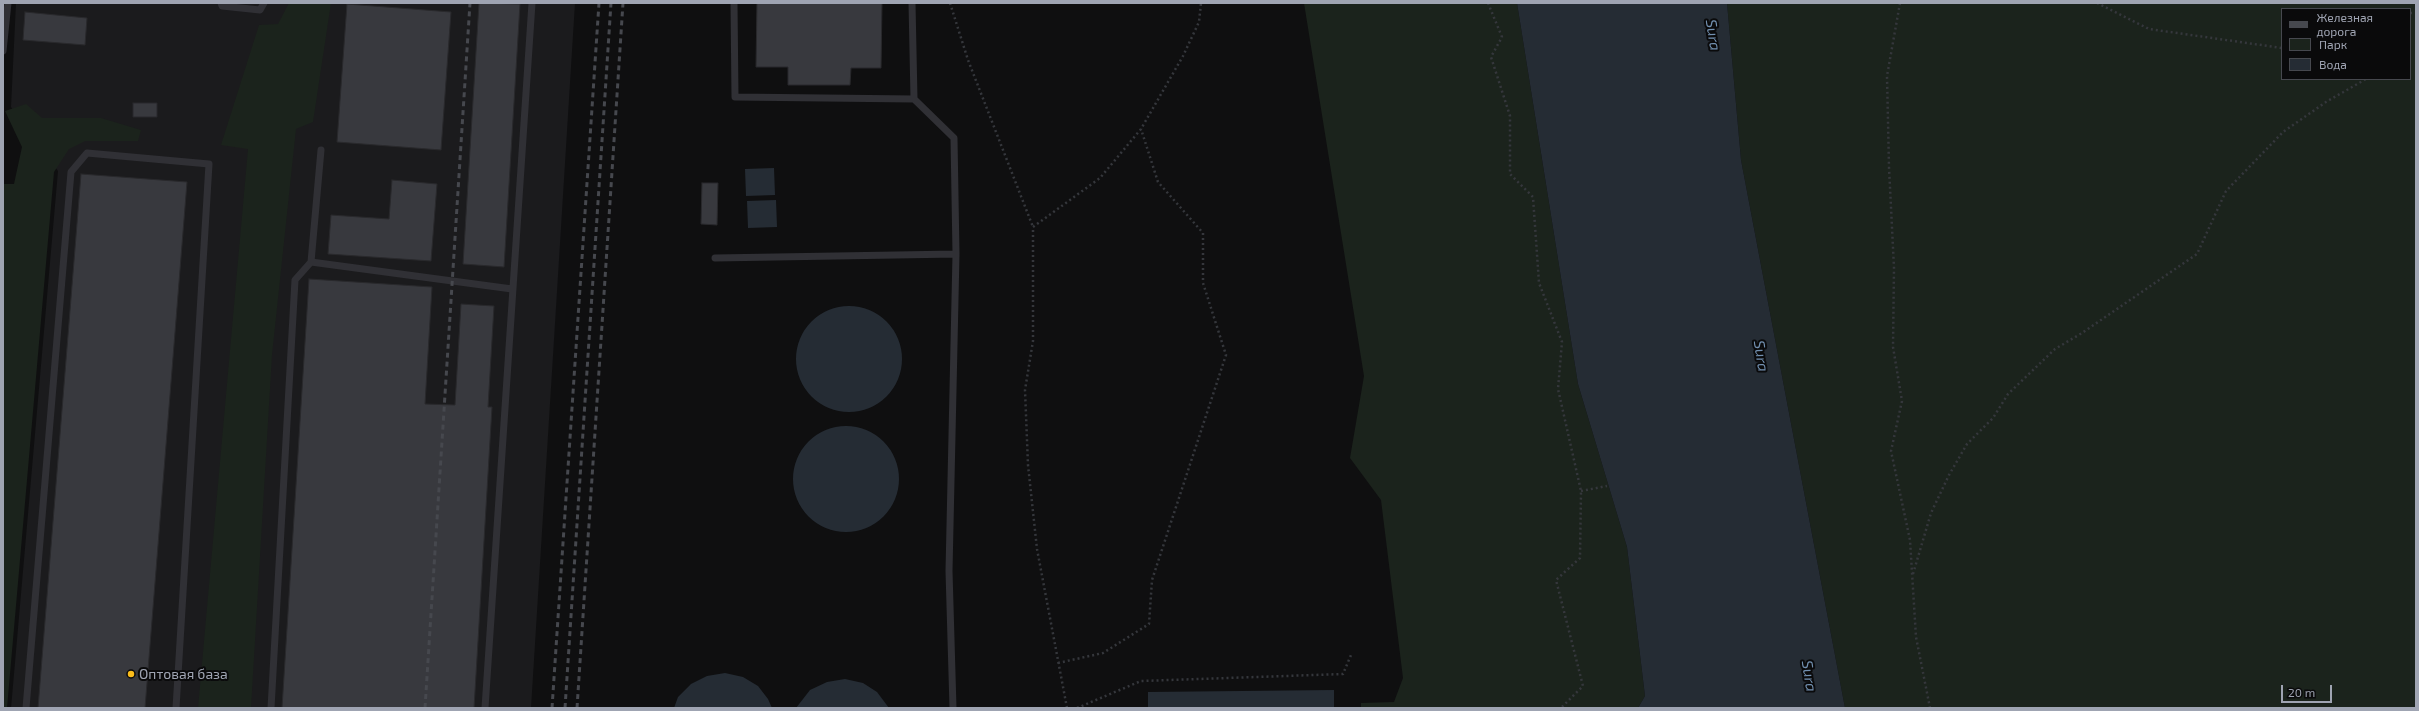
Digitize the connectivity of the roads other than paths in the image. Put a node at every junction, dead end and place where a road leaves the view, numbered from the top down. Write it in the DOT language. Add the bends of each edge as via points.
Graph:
graph roads {
  1 [pos="8,3"];
  2 [pos="221,3"];
  3 [pos="264,3"];
  4 [pos="532,3"];
  5 [pos="734,3"];
  6 [pos="912,3"];
  7 [pos="3,52"];
  8 [pos="914,99"];
  9 [pos="321,150"];
  10 [pos="956,254"];
  11 [pos="715,258"];
  12 [pos="311,262"];
  13 [pos="512,289"];
  14 [pos="26,708"];
  15 [pos="176,708"];
  16 [pos="271,708"];
  17 [pos="485,708"];
  18 [pos="953,708"];
  1 -- 7 [label="lane"];
  2 -- 3 [label="lane" via="222,6 260,10"];
  4 -- 13 [label="lane"];
  5 -- 8 [label="lane" via="734,98"];
  6 -- 8 [label="lane"];
  8 -- 10 [label="lane" via="954,138"];
  9 -- 12 [label="lane"];
  10 -- 11 [label="lane"];
  10 -- 18 [label="lane" via="949,571"];
  12 -- 13 [label="lane"];
  12 -- 16 [label="lane" via="295,280"];
  13 -- 17 [label="lane"];
  14 -- 15 [label="lane" via="71,172 87,153 209,164"];
}
